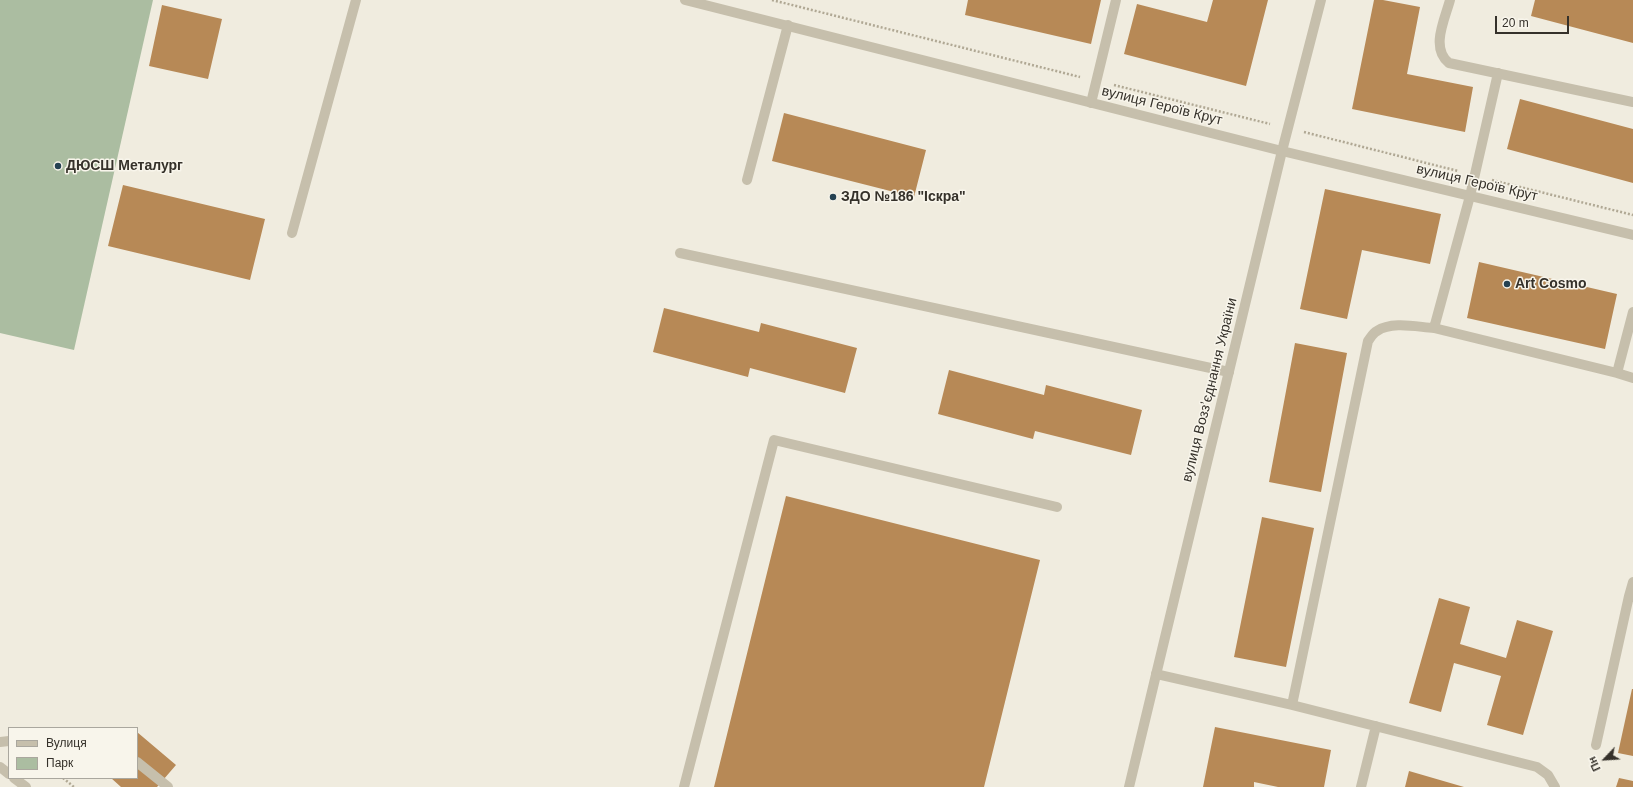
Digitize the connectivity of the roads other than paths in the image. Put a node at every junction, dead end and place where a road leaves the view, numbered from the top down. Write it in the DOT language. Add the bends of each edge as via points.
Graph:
graph roads {
  1 [pos="356,0"];
  2 [pos="685,0"];
  3 [pos="1116,0"];
  4 [pos="1321,0"];
  5 [pos="1450,0"];
  6 [pos="788,25"];
  7 [pos="1498,73"];
  8 [pos="1633,102"];
  9 [pos="1091,103"];
  10 [pos="1282,151"];
  11 [pos="747,180"];
  12 [pos="1470,196"];
  13 [pos="292,233"];
  14 [pos="1633,235"];
  15 [pos="680,253"];
  16 [pos="1633,312"];
  17 [pos="1434,328"];
  18 [pos="1229,372"];
  19 [pos="1617,373"];
  20 [pos="1633,378"];
  21 [pos="1057,507"];
  22 [pos="1633,582"];
  23 [pos="1631,597"];
  24 [pos="1156,674"];
  25 [pos="1292,704"];
  26 [pos="1376,726"];
  27 [pos="1596,745"];
  28 [pos="138,763"];
  29 [pos="0,767"];
  30 [pos="8,773"];
  31 [pos="15,779"];
  32 [pos="26,787"];
  33 [pos="168,787"];
  34 [pos="684,787"];
  35 [pos="1129,787"];
  36 [pos="1360,787"];
  37 [pos="1555,787"];
  1 -- 13 [label="street"];
  2 -- 6 [label="street, вулиця Героїв Крут"];
  3 -- 9 [label="street"];
  4 -- 10 [label="street, вулиця Воззʼєднання України"];
  5 -- 7 [label="street" via="1439,46 1443,58 1449,63"];
  6 -- 9 [label="street, вулиця Героїв Крут"];
  6 -- 11 [label="street"];
  7 -- 8 [label="street"];
  7 -- 12 [label="street"];
  9 -- 10 [label="street, вулиця Героїв Крут"];
  10 -- 12 [label="street, вулиця Героїв Крут"];
  10 -- 18 [label="street, вулиця Воззʼєднання України"];
  12 -- 14 [label="street, вулиця Героїв Крут"];
  12 -- 17 [label="street"];
  15 -- 18 [label="street"];
  16 -- 19 [label="street"];
  17 -- 19 [label="street"];
  17 -- 25 [label="street" via="1384,327 1375,331 1368,341"];
  18 -- 24 [label="street, вулиця Воззʼєднання України"];
  19 -- 20 [label="street"];
  21 -- 34 [label="street" via="774,440"];
  22 -- 23 [label="street"];
  23 -- 27 [label="street"];
  24 -- 25 [label="street"];
  24 -- 35 [label="street, вулиця Воззʼєднання України"];
  25 -- 26 [label="street"];
  26 -- 36 [label="street"];
  26 -- 37 [label="street" via="1537,767 1548,775"];
  28 -- 33 [label="street"];
  29 -- 30 [label="street"];
  31 -- 32 [label="street"];
}
